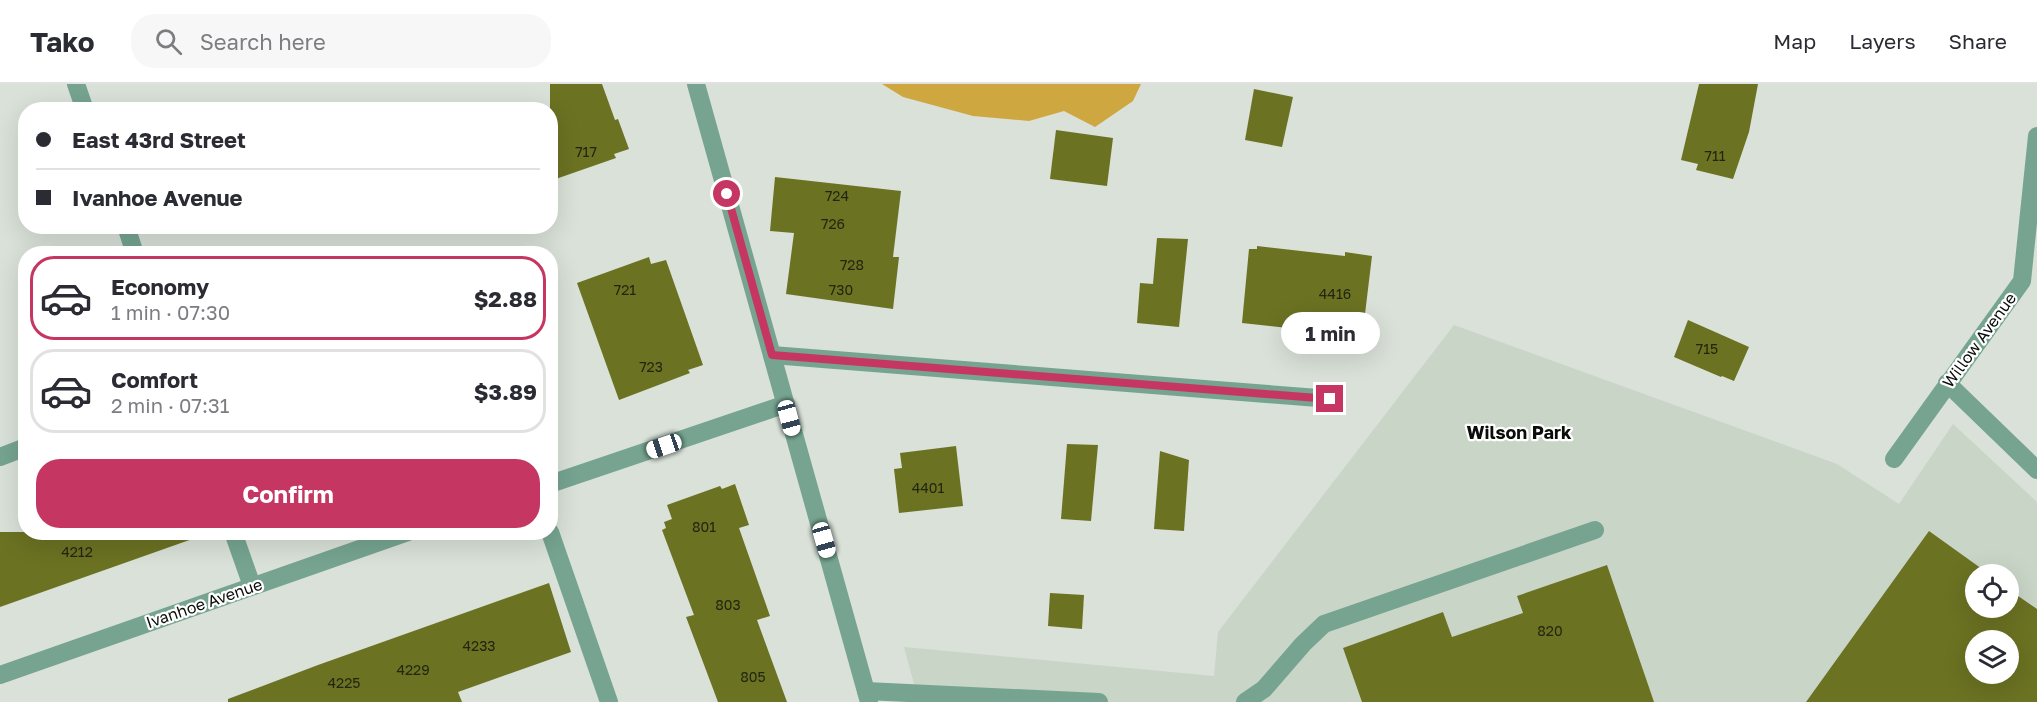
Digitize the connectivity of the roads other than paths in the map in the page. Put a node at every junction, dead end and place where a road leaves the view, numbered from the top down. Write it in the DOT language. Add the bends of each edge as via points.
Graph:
graph roads {
  1 [pos="76,84"];
  2 [pos="696,84"];
  3 [pos="82,102"];
  4 [pos="2037,136"];
  5 [pos="2029,283"];
  6 [pos="772,355"];
  7 [pos="1947,383"];
  8 [pos="1330,399"];
  9 [pos="786,404"];
  10 [pos="18,450"];
  11 [pos="0,457"];
  12 [pos="1894,459"];
  13 [pos="2037,470"];
  14 [pos="558,481"];
  15 [pos="1595,530"];
  16 [pos="236,540"];
  17 [pos="385,540"];
  18 [pos="553,540"];
  19 [pos="252,586"];
  20 [pos="0,675"];
  21 [pos="867,697"];
  22 [pos="609,702"];
  23 [pos="1099,702"];
  24 [pos="1245,702"];
  1 -- 3 [label="street"];
  2 -- 6 [label="street"];
  4 -- 5 [label="street, Willow Avenue"];
  5 -- 7 [label="street, Willow Avenue"];
  6 -- 8 [label="street"];
  6 -- 9 [label="street"];
  7 -- 12 [label="street, Willow Avenue"];
  7 -- 13 [label="street"];
  9 -- 14 [label="street"];
  9 -- 21 [label="street"];
  10 -- 11 [label="street"];
  15 -- 24 [label="street" via="1324,624 1264,690"];
  16 -- 19 [label="street"];
  17 -- 19 [label="street, Ivanhoe Avenue"];
  18 -- 22 [label="street"];
  19 -- 20 [label="street, Ivanhoe Avenue"];
  21 -- 23 [label="street"];
}
